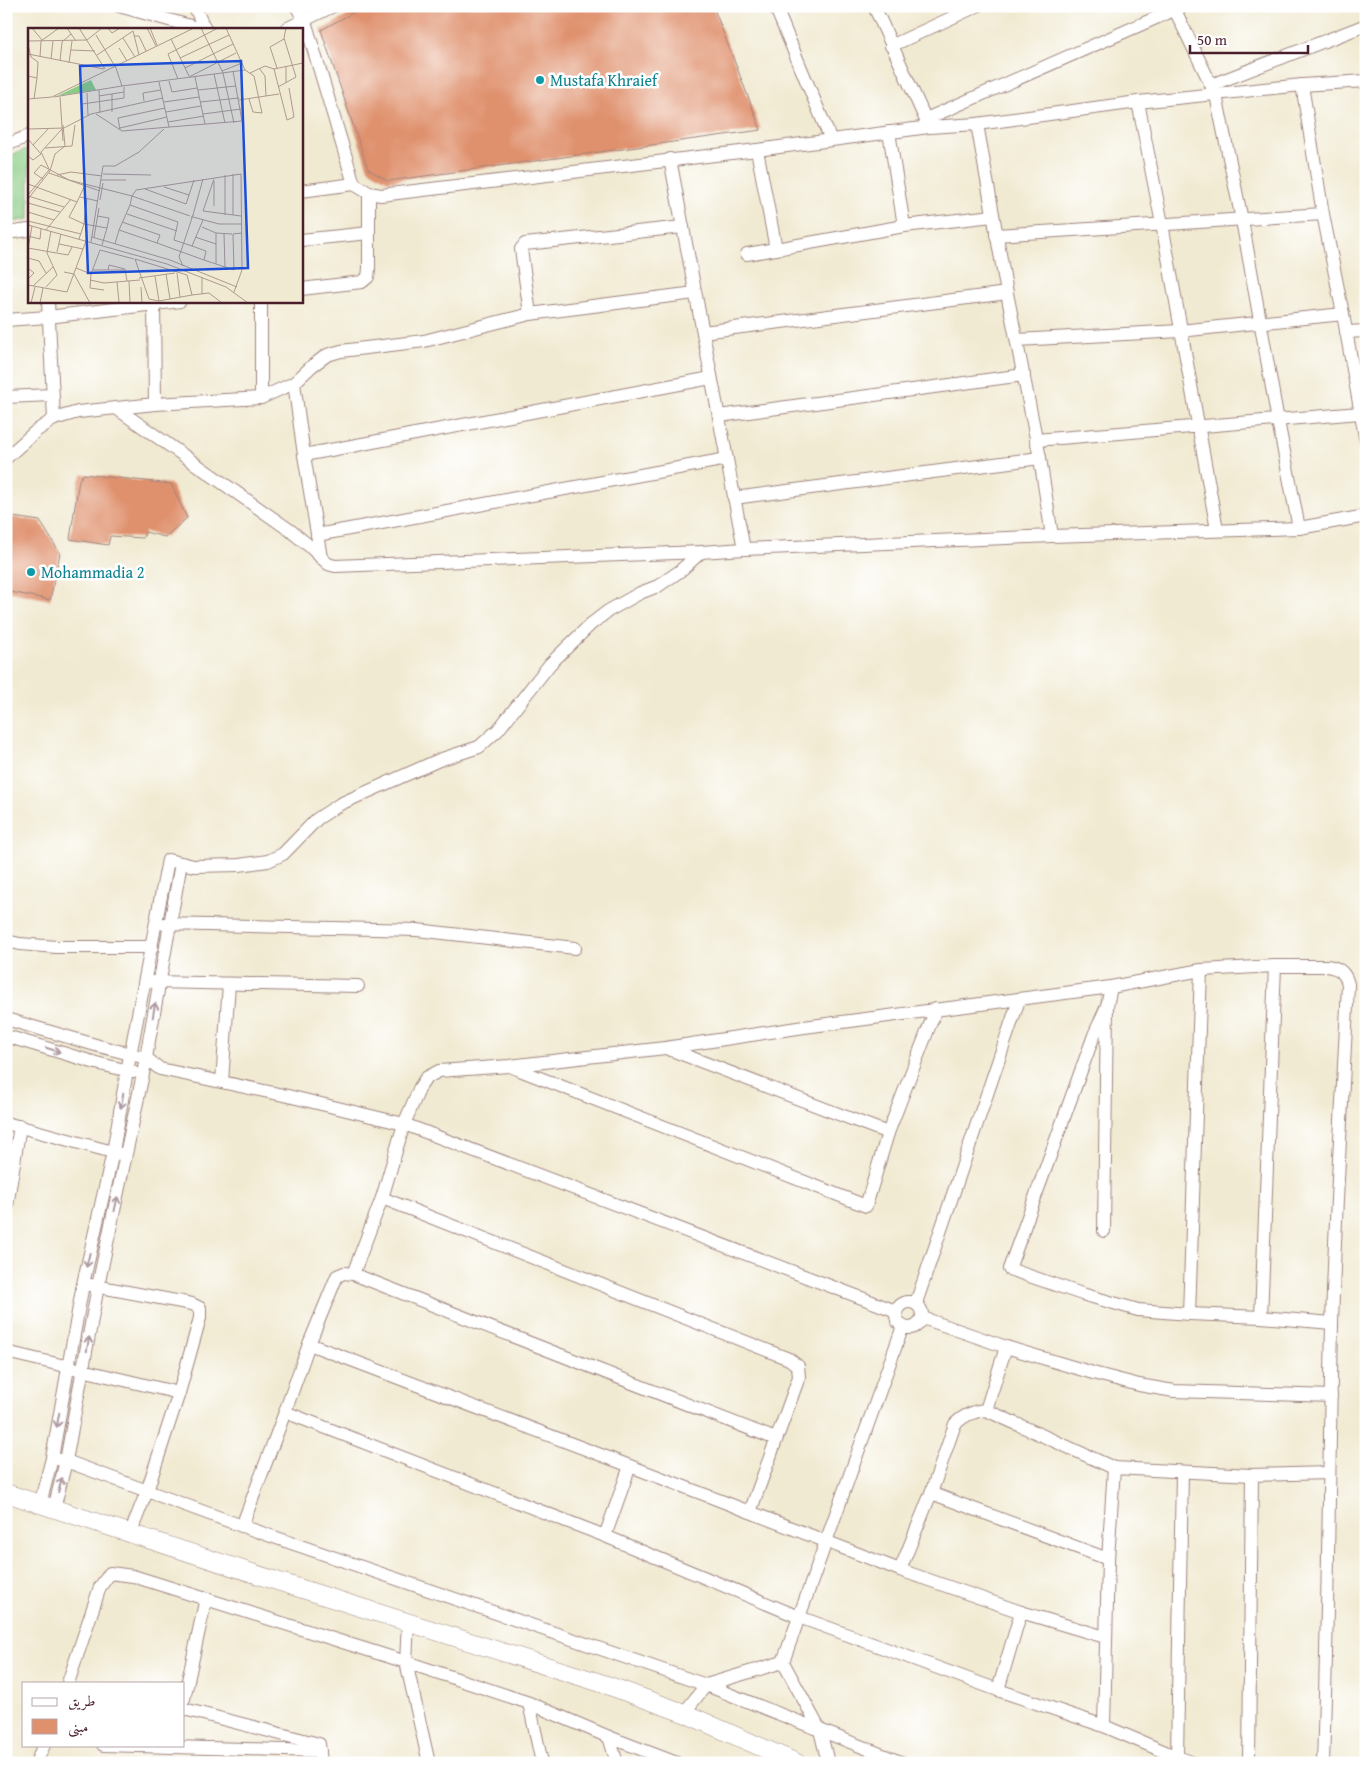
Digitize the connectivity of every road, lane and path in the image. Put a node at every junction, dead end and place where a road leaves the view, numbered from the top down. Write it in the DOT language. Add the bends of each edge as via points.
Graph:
graph roads {
  1 [pos="119,6"];
  2 [pos="194,6"];
  3 [pos="296,6"];
  4 [pos="333,6"];
  5 [pos="775,6"];
  6 [pos="874,6"];
  7 [pos="977,6"];
  8 [pos="1177,8"];
  9 [pos="305,21"];
  10 [pos="1366,25"];
  11 [pos="197,28"];
  12 [pos="205,28"];
  13 [pos="288,28"];
  14 [pos="891,46"];
  15 [pos="1366,81"];
  16 [pos="1302,85"];
  17 [pos="1214,90"];
  18 [pos="1138,102"];
  19 [pos="928,123"];
  20 [pos="977,124"];
  21 [pos="889,132"];
  22 [pos="28,136"];
  23 [pos="831,140"];
  24 [pos="6,145"];
  25 [pos="757,150"];
  26 [pos="670,159"];
  27 [pos="354,184"];
  28 [pos="302,191"];
  29 [pos="369,193"];
  30 [pos="1323,214"];
  31 [pos="993,216"];
  32 [pos="1242,220"];
  33 [pos="1162,224"];
  34 [pos="904,226"];
  35 [pos="683,227"];
  36 [pos="28,230"];
  37 [pos="6,233"];
  38 [pos="369,233"];
  39 [pos="996,235"];
  40 [pos="302,240"];
  41 [pos="776,249"];
  42 [pos="747,254"];
  43 [pos="302,290"];
  44 [pos="695,293"];
  45 [pos="1007,293"];
  46 [pos="48,302"];
  47 [pos="154,302"];
  48 [pos="261,302"];
  49 [pos="530,314"];
  50 [pos="1343,314"];
  51 [pos="48,317"];
  52 [pos="6,320"];
  53 [pos="1260,323"];
  54 [pos="1180,331"];
  55 [pos="1366,331"];
  56 [pos="703,332"];
  57 [pos="1346,332"];
  58 [pos="1017,340"];
  59 [pos="1024,375"];
  60 [pos="711,378"];
  61 [pos="294,383"];
  62 [pos="52,395"];
  63 [pos="6,397"];
  64 [pos="261,398"];
  65 [pos="155,404"];
  66 [pos="116,408"];
  67 [pos="1360,413"];
  68 [pos="719,416"];
  69 [pos="54,419"];
  70 [pos="1278,421"];
  71 [pos="1197,425"];
  72 [pos="1036,440"];
  73 [pos="1366,442"];
  74 [pos="304,455"];
  75 [pos="6,458"];
  76 [pos="1040,458"];
  77 [pos="727,459"];
  78 [pos="734,498"];
  79 [pos="1366,516"];
  80 [pos="1299,528"];
  81 [pos="1217,530"];
  82 [pos="317,535"];
  83 [pos="1052,536"];
  84 [pos="744,549"];
  85 [pos="701,552"];
  86 [pos="321,558"];
  87 [pos="174,862"];
  88 [pos="157,923"];
  89 [pos="170,924"];
  90 [pos="6,941"];
  91 [pos="152,947"];
  92 [pos="575,948"];
  93 [pos="1275,966"];
  94 [pos="1201,970"];
  95 [pos="145,981"];
  96 [pos="159,982"];
  97 [pos="229,984"];
  98 [pos="358,986"];
  99 [pos="1111,987"];
  100 [pos="1019,1000"];
  101 [pos="1107,1006"];
  102 [pos="936,1009"];
  103 [pos="6,1019"];
  104 [pos="6,1036"];
  105 [pos="665,1048"];
  106 [pos="131,1053"];
  107 [pos="146,1058"];
  108 [pos="509,1066"];
  109 [pos="160,1069"];
  110 [pos="127,1071"];
  111 [pos="143,1074"];
  112 [pos="222,1082"];
  113 [pos="6,1123"];
  114 [pos="404,1124"];
  115 [pos="20,1126"];
  116 [pos="888,1132"];
  117 [pos="113,1152"];
  118 [pos="127,1156"];
  119 [pos="382,1198"];
  120 [pos="6,1212"];
  121 [pos="1104,1231"];
  122 [pos="353,1274"];
  123 [pos="83,1284"];
  124 [pos="98,1286"];
  125 [pos="916,1303"];
  126 [pos="896,1312"];
  127 [pos="1189,1314"];
  128 [pos="1261,1317"];
  129 [pos="923,1318"];
  130 [pos="1332,1322"];
  131 [pos="902,1326"];
  132 [pos="309,1344"];
  133 [pos="1006,1347"];
  134 [pos="6,1352"];
  135 [pos="67,1367"];
  136 [pos="84,1370"];
  137 [pos="179,1393"];
  138 [pos="1331,1396"];
  139 [pos="986,1410"];
  140 [pos="285,1412"];
  141 [pos="776,1439"];
  142 [pos="52,1458"];
  143 [pos="66,1461"];
  144 [pos="630,1466"];
  145 [pos="1114,1468"];
  146 [pos="1182,1472"];
  147 [pos="1329,1473"];
  148 [pos="1252,1475"];
  149 [pos="147,1491"];
  150 [pos="6,1493"];
  151 [pos="931,1494"];
  152 [pos="47,1506"];
  153 [pos="750,1512"];
  154 [pos="242,1526"];
  155 [pos="130,1534"];
  156 [pos="605,1536"];
  157 [pos="826,1542"];
  158 [pos="1108,1559"];
  159 [pos="900,1570"];
  160 [pos="206,1598"];
  161 [pos="1021,1612"];
  162 [pos="799,1617"];
  163 [pos="408,1622"];
  164 [pos="1105,1637"];
  165 [pos="406,1662"];
  166 [pos="783,1662"];
  167 [pos="68,1682"];
  168 [pos="706,1685"];
  169 [pos="998,1690"];
  170 [pos="185,1694"];
  171 [pos="529,1703"];
  172 [pos="185,1709"];
  173 [pos="684,1713"];
  174 [pos="1104,1726"];
  175 [pos="820,1730"];
  176 [pos="609,1737"];
  177 [pos="44,1746"];
  178 [pos="173,1746"];
  179 [pos="321,1757"];
  180 [pos="1177,1757"];
  181 [pos="36,1763"];
  182 [pos="429,1763"];
  183 [pos="542,1763"];
  184 [pos="617,1763"];
  185 [pos="676,1763"];
  186 [pos="797,1763"];
  187 [pos="828,1763"];
  188 [pos="903,1763"];
  189 [pos="1194,1763"];
  190 [pos="1249,1763"];
  191 [pos="1323,1763"];
  1 -- 11 [label="street"];
  2 -- 12 [label="street"];
  3 -- 9 [label="street"];
  4 -- 9 [label="street"];
  5 -- 23 [label="street"];
  6 -- 14 [label="street"];
  7 -- 14 [label="street"];
  8 -- 17 [label="street"];
  8 -- 19 [label="street"];
  9 -- 13 [label="street"];
  9 -- 27 [label="street"];
  10 -- 17 [label="street"];
  14 -- 19 [label="street"];
  15 -- 16 [label="street"];
  16 -- 17 [label="street"];
  16 -- 30 [label="street"];
  17 -- 18 [label="street"];
  17 -- 32 [label="street"];
  18 -- 20 [label="street"];
  18 -- 33 [label="street"];
  19 -- 20 [label="street"];
  19 -- 21 [label="street"];
  20 -- 31 [label="street"];
  21 -- 23 [label="street"];
  21 -- 34 [label="street"];
  22 -- 24 [label="street"];
  23 -- 25 [label="street"];
  25 -- 26 [label="street"];
  25 -- 41 [label="street"];
  26 -- 29 [label="street" via="381,195"];
  26 -- 35 [label="street"];
  27 -- 28 [label="street"];
  27 -- 29 [label="street"];
  29 -- 38 [label="street"];
  30 -- 32 [label="street"];
  30 -- 50 [label="street"];
  31 -- 34 [label="street"];
  31 -- 39 [label="street"];
  32 -- 33 [label="street"];
  32 -- 53 [label="street"];
  33 -- 39 [label="street"];
  33 -- 54 [label="street"];
  34 -- 41 [label="street"];
  35 -- 44 [label="street"];
  35 -- 49 [label="street" via="525,244 521,249"];
  36 -- 37 [label="street"];
  38 -- 40 [label="street"];
  38 -- 43 [label="street" via="368,277 362,282"];
  39 -- 45 [label="street"];
  41 -- 42 [label="street"];
  44 -- 49 [label="street"];
  44 -- 56 [label="street"];
  45 -- 56 [label="street"];
  45 -- 58 [label="street"];
  46 -- 51 [label="street"];
  47 -- 51 [label="street"];
  47 -- 65 [label="street"];
  48 -- 64 [label="street"];
  49 -- 61 [label="street" via="424,341 334,353 312,366"];
  50 -- 53 [label="street"];
  50 -- 57 [label="street"];
  51 -- 52 [label="street"];
  51 -- 62 [label="street"];
  53 -- 54 [label="street"];
  53 -- 70 [label="street"];
  54 -- 58 [label="street"];
  54 -- 71 [label="street"];
  55 -- 57 [label="street"];
  56 -- 60 [label="street"];
  57 -- 67 [label="street"];
  58 -- 59 [label="street"];
  59 -- 68 [label="street"];
  59 -- 72 [label="street"];
  60 -- 68 [label="street"];
  60 -- 74 [label="street"];
  61 -- 64 [label="street"];
  61 -- 74 [label="street"];
  62 -- 63 [label="street"];
  62 -- 69 [label="street"];
  64 -- 65 [label="street"];
  65 -- 66 [label="street"];
  66 -- 69 [label="street" via="78,412"];
  66 -- 86 [label="street" via="291,531"];
  67 -- 70 [label="street"];
  67 -- 73 [label="street"];
  68 -- 77 [label="street"];
  69 -- 75 [label="street"];
  70 -- 71 [label="street"];
  70 -- 80 [label="street"];
  71 -- 72 [label="street"];
  71 -- 81 [label="street"];
  72 -- 76 [label="street"];
  74 -- 82 [label="street"];
  76 -- 78 [label="street"];
  76 -- 83 [label="street"];
  77 -- 78 [label="street"];
  77 -- 82 [label="street"];
  78 -- 84 [label="street"];
  79 -- 80 [label="street"];
  80 -- 81 [label="street"];
  81 -- 83 [label="street"];
  82 -- 86 [label="street"];
  83 -- 84 [label="street"];
  84 -- 85 [label="street"];
  85 -- 86 [label="street" via="335,566"];
  85 -- 87 [label="street" via="658,586 608,611 591,624 550,664 498,730 479,747 439,760 340,804 317,819 283,854 268,862 194,866"];
  87 -- 88 [label="street"];
  87 -- 89 [label="street"];
  88 -- 89 [label="street"];
  88 -- 91 [label="street"];
  89 -- 92 [label="street" via="417,930"];
  89 -- 96 [label="street"];
  90 -- 91 [label="street" via="56,947"];
  91 -- 95 [label="street"];
  93 -- 94 [label="street"];
  93 -- 128 [label="street"];
  93 -- 130 [label="street" via="1335,967 1346,976 1348,984"];
  94 -- 99 [label="street"];
  94 -- 127 [label="street"];
  95 -- 96 [label="street"];
  95 -- 106 [label="street"];
  96 -- 97 [label="street"];
  107 -- 96 [label="street, one-way"];
  97 -- 98 [label="street"];
  97 -- 112 [label="street"];
  99 -- 100 [label="street"];
  99 -- 101 [label="street"];
  100 -- 102 [label="street"];
  100 -- 125 [label="street"];
  101 -- 121 [label="street"];
  101 -- 127 [label="street" via="1010,1269 1138,1310"];
  102 -- 105 [label="street"];
  102 -- 116 [label="street"];
  103 -- 106 [label="street"];
  104 -- 110 [label="street, one-way"];
  105 -- 108 [label="street"];
  105 -- 116 [label="street"];
  106 -- 107 [label="street"];
  106 -- 110 [label="street"];
  107 -- 109 [label="street"];
  107 -- 111 [label="street"];
  108 -- 114 [label="street" via="439,1071 426,1078"];
  108 -- 116 [label="street" via="866,1206"];
  109 -- 111 [label="street"];
  109 -- 112 [label="street"];
  110 -- 111 [label="street"];
  110 -- 117 [label="street, one-way"];
  111 -- 118 [label="street"];
  112 -- 114 [label="street"];
  113 -- 115 [label="street"];
  114 -- 119 [label="street"];
  114 -- 126 [label="street"];
  115 -- 117 [label="street"];
  115 -- 120 [label="street"];
  117 -- 118 [label="street"];
  117 -- 123 [label="street, one-way"];
  124 -- 118 [label="street, one-way"];
  119 -- 122 [label="street"];
  119 -- 141 [label="street" via="789,1359 798,1366 799,1377"];
  122 -- 132 [label="street" via="337,1276"];
  122 -- 141 [label="street"];
  123 -- 124 [label="street"];
  123 -- 135 [label="street"];
  136 -- 124 [label="street, one-way"];
  124 -- 137 [label="street" via="200,1308"];
  125 -- 126 [label="street" via="904,1302"];
  125 -- 129 [label="street"];
  126 -- 131 [label="street"];
  127 -- 128 [label="street"];
  128 -- 130 [label="street"];
  129 -- 131 [label="street" via="915,1327"];
  129 -- 133 [label="street"];
  130 -- 138 [label="street"];
  131 -- 157 [label="street"];
  132 -- 140 [label="street"];
  132 -- 144 [label="street"];
  133 -- 138 [label="street" via="1092,1373 1174,1392"];
  133 -- 139 [label="street"];
  134 -- 135 [label="street"];
  135 -- 136 [label="street"];
  135 -- 142 [label="street, one-way"];
  136 -- 137 [label="street"];
  136 -- 143 [label="street"];
  137 -- 149 [label="street"];
  138 -- 147 [label="street"];
  139 -- 145 [label="street"];
  139 -- 151 [label="street" via="963,1416 955,1424"];
  140 -- 154 [label="street"];
  140 -- 156 [label="street"];
  141 -- 153 [label="street"];
  142 -- 143 [label="street"];
  142 -- 152 [label="street"];
  143 -- 149 [label="street"];
  152 -- 143 [label="street, one-way"];
  144 -- 153 [label="street"];
  144 -- 156 [label="street"];
  145 -- 146 [label="street"];
  145 -- 158 [label="street"];
  146 -- 148 [label="street"];
  146 -- 180 [label="street"];
  147 -- 148 [label="street"];
  147 -- 191 [label="street"];
  148 -- 190 [label="street"];
  149 -- 154 [label="street"];
  149 -- 155 [label="street"];
  150 -- 152 [label="street"];
  151 -- 158 [label="street"];
  151 -- 159 [label="street"];
  152 -- 155 [label="street"];
  153 -- 157 [label="street"];
  154 -- 168 [label="street"];
  155 -- 163 [label="street"];
  156 -- 162 [label="street"];
  157 -- 159 [label="street"];
  157 -- 162 [label="street"];
  158 -- 164 [label="street"];
  159 -- 161 [label="street"];
  160 -- 165 [label="street"];
  160 -- 167 [label="street" via="133,1576 110,1573 100,1588"];
  160 -- 170 [label="street"];
  161 -- 164 [label="street"];
  161 -- 169 [label="street"];
  162 -- 166 [label="street"];
  162 -- 169 [label="street"];
  163 -- 165 [label="street"];
  163 -- 173 [label="street"];
  164 -- 174 [label="street"];
  165 -- 171 [label="street"];
  165 -- 182 [label="street"];
  166 -- 168 [label="street"];
  166 -- 175 [label="street"];
  168 -- 173 [label="street"];
  168 -- 175 [label="street"];
  169 -- 174 [label="street"];
  171 -- 176 [label="street"];
  171 -- 183 [label="street"];
  172 -- 179 [label="street" via="319,1744"];
  173 -- 186 [label="street"];
  174 -- 180 [label="street"];
  175 -- 187 [label="street"];
  175 -- 188 [label="street"];
  176 -- 184 [label="street"];
  176 -- 185 [label="street"];
  177 -- 181 [label="street"];
  178 -- 179 [label="street"];
  180 -- 189 [label="street"];
}
